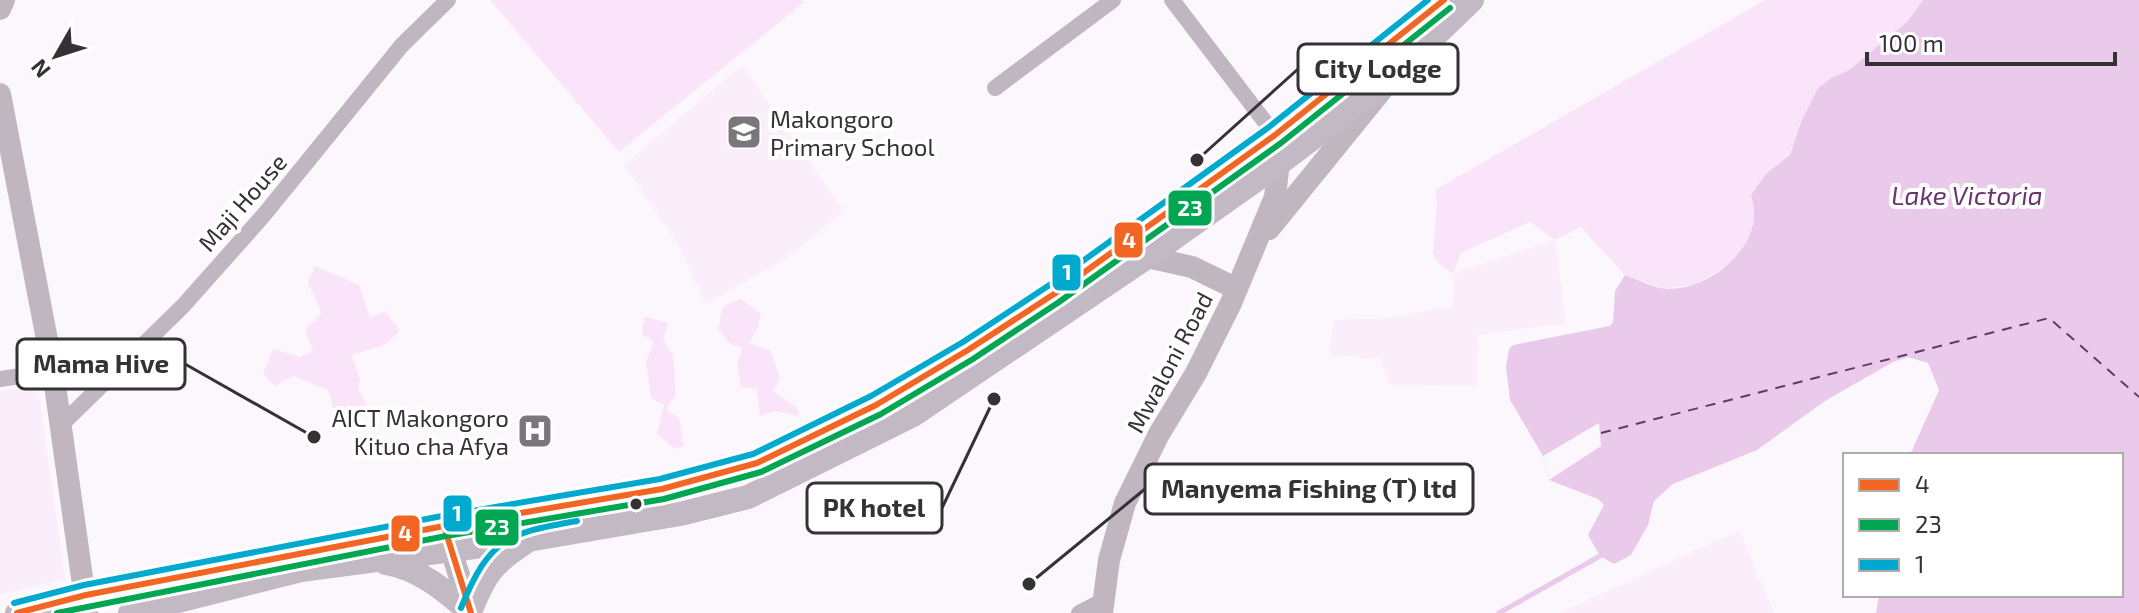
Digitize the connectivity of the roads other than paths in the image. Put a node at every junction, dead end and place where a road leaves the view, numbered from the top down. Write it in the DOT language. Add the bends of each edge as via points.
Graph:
graph roads {
  1 [pos="4,0"];
  2 [pos="448,0"];
  3 [pos="1113,0"];
  4 [pos="1172,0"];
  5 [pos="1444,0"];
  6 [pos="1472,0"];
  7 [pos="0,9"];
  8 [pos="1389,80"];
  9 [pos="995,88"];
  10 [pos="0,94"];
  11 [pos="1275,135"];
  12 [pos="1280,163"];
  13 [pos="1258,241"];
  14 [pos="1147,257"];
  15 [pos="1237,289"];
  16 [pos="53,371"];
  17 [pos="0,379"];
  18 [pos="61,425"];
  19 [pos="447,537"];
  20 [pos="528,540"];
  21 [pos="373,561"];
  22 [pos="86,604"];
  23 [pos="1102,607"];
  24 [pos="470,612"];
  25 [pos="17,613"];
  26 [pos="130,613"];
  27 [pos="1079,613"];
  1 -- 7 [label="street"];
  2 -- 18 [label="street, Maji House" via="402,45 183,306"];
  3 -- 9 [label="street"];
  4 -- 11 [label="street"];
  5 -- 11 [label="main road"];
  6 -- 8 [label="main road"];
  8 -- 12 [label="main road"];
  8 -- 13 [label="street"];
  10 -- 16 [label="street"];
  11 -- 12 [label="street, Mwaloni Road"];
  11 -- 19 [label="main road" via="968,350 876,405 757,463"];
  12 -- 13 [label="street, Mwaloni Road" via="1275,197"];
  12 -- 14 [label="main road"];
  13 -- 15 [label="street, Mwaloni Road"];
  14 -- 15 [label="street" via="1192,267"];
  14 -- 20 [label="main road" via="913,415 748,497"];
  15 -- 23 [label="street, Mwaloni Road" via="1125,503"];
  16 -- 17 [label="street"];
  16 -- 18 [label="street"];
  18 -- 22 [label="street"];
  19 -- 20 [label="main road"];
  19 -- 21 [label="main road"];
  19 -- 22 [label="main road"];
  19 -- 24 [label="street"];
  20 -- 24 [label="main road" via="504,555 483,578"];
  21 -- 24 [label="main road" via="407,567"];
  21 -- 26 [label="main road" via="301,570"];
  22 -- 25 [label="main road"];
  23 -- 27 [label="street"];
}
